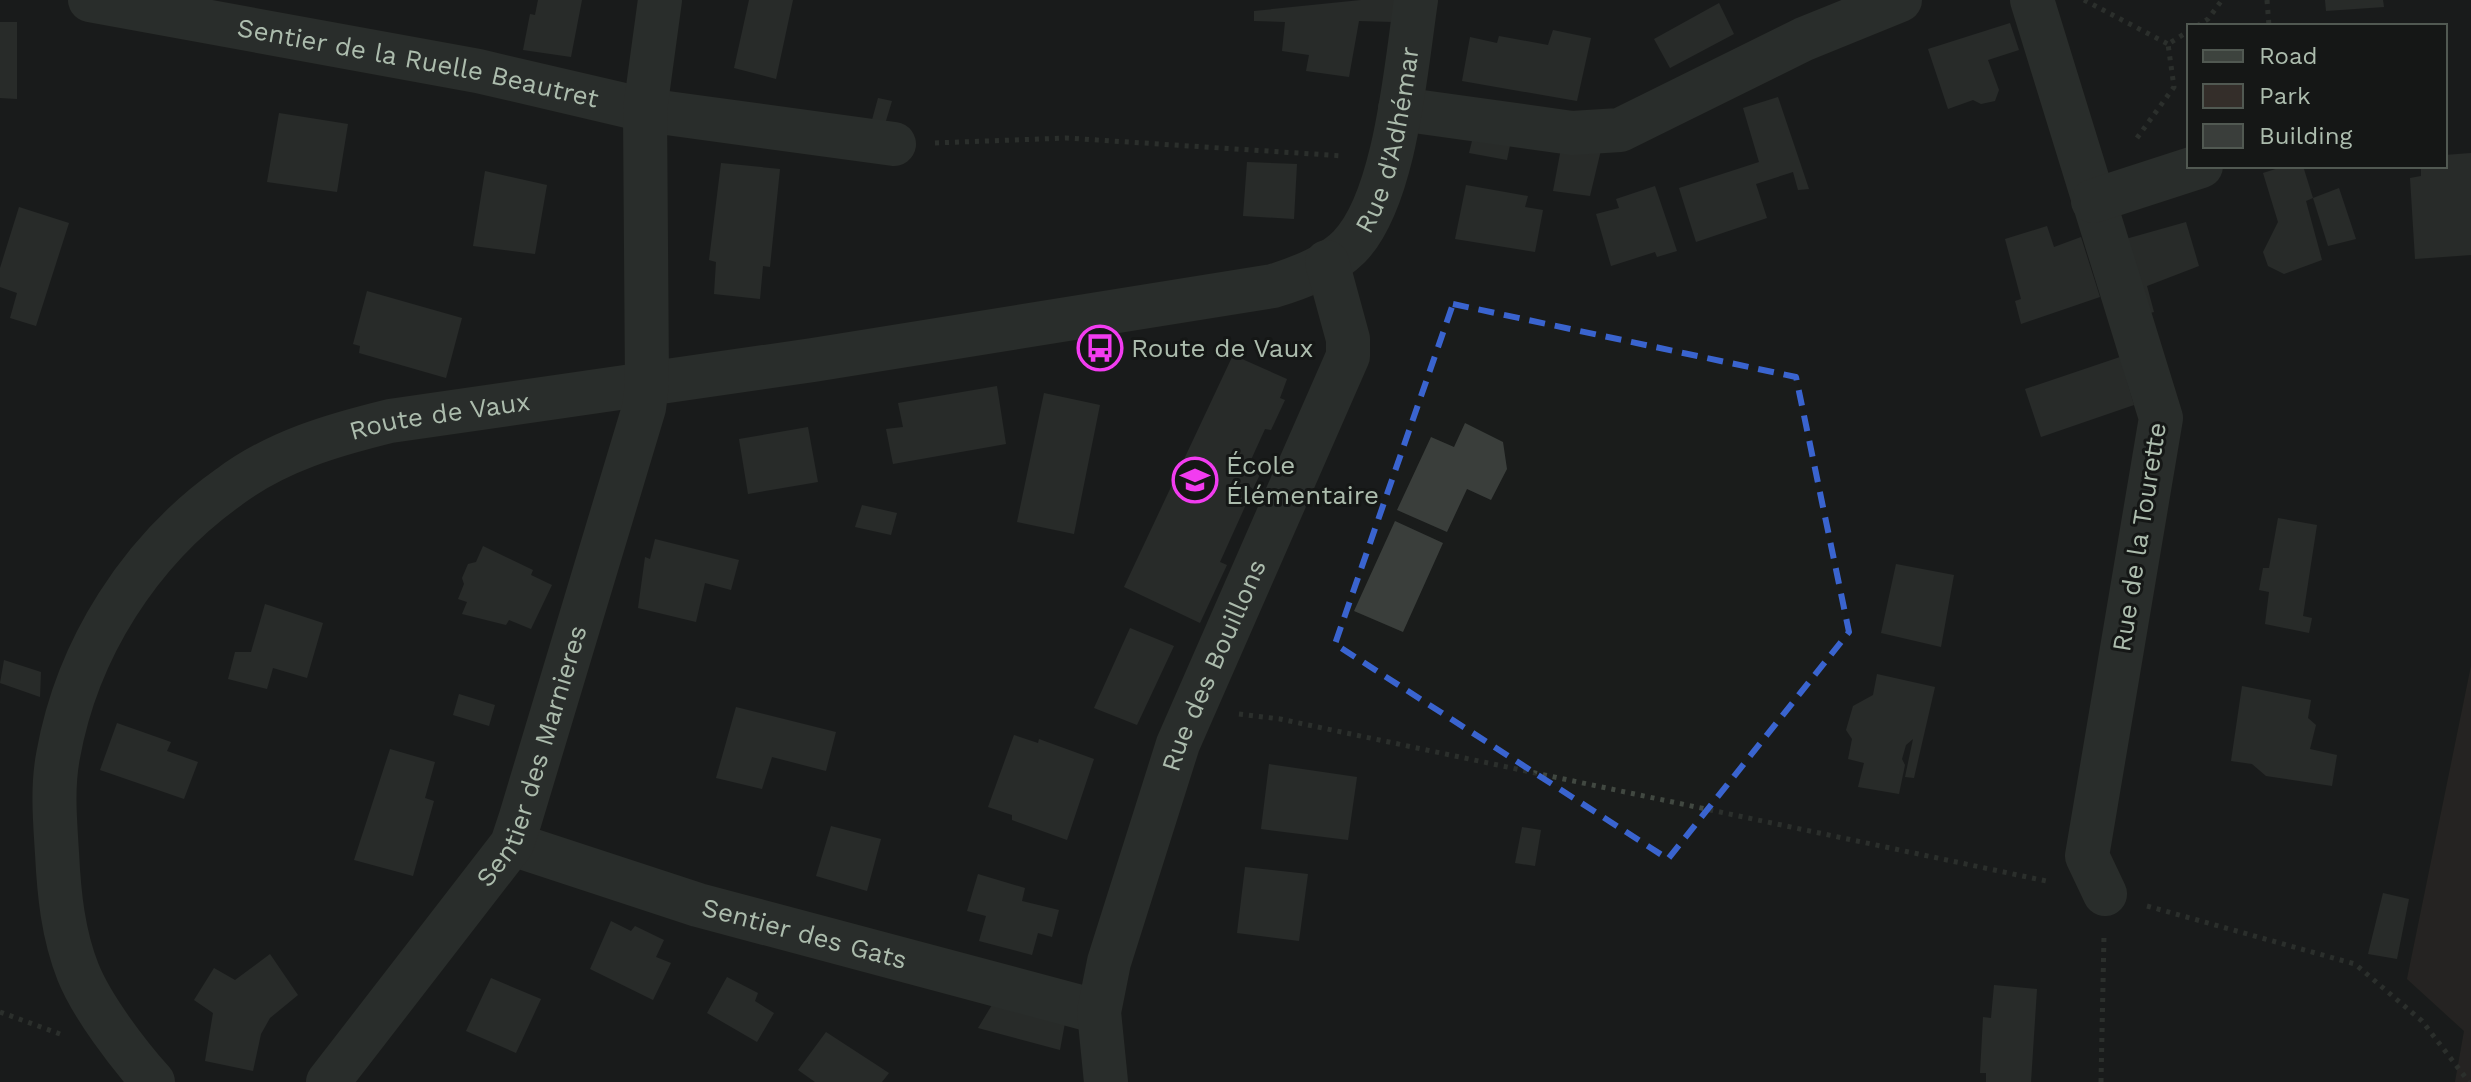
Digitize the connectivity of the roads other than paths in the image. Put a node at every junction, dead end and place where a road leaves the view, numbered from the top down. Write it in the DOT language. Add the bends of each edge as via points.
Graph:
graph roads {
  1 [pos="660,0"];
  2 [pos="1416,0"];
  3 [pos="1900,0"];
  4 [pos="2032,0"];
  5 [pos="92,2"];
  6 [pos="1400,109"];
  7 [pos="645,110"];
  8 [pos="894,144"];
  9 [pos="2195,168"];
  10 [pos="2093,201"];
  11 [pos="1327,262"];
  12 [pos="647,384"];
  13 [pos="512,844"];
  14 [pos="2105,894"];
  15 [pos="1099,1012"];
  16 [pos="153,1082"];
  17 [pos="328,1082"];
  18 [pos="1106,1082"];
  1 -- 7 [label="street, Sentier des Marnieres"];
  2 -- 6 [label="street, Rue d'Adhémar"];
  3 -- 6 [label="street" via="1804,39 1620,130 1572,133"];
  4 -- 10 [label="street, Rue de la Tourette"];
  5 -- 7 [label="street, Sentier de la Ruelle Beautret" via="335,43"];
  6 -- 11 [label="street, Rue d'Adhémar" via="1389,159 1363,228"];
  7 -- 8 [label="street, Sentier de la Ruelle Beautret"];
  7 -- 12 [label="street, Sentier des Marnieres"];
  9 -- 10 [label="street"];
  10 -- 14 [label="street, Rue de la Tourette" via="2161,418 2087,856"];
  11 -- 12 [label="street, Route de Vaux" via="1273,286"];
  11 -- 15 [label="street, Rue des Bouillons" via="1348,356 1178,744 1109,962"];
  12 -- 13 [label="street, Sentier des Marnieres"];
  12 -- 16 [label="street, Route de Vaux" via="390,421 328,437 272,460 228,487 137,573 111,614 70,705 57,759 54,803 61,911 80,976"];
  13 -- 15 [label="street, Sentier des Gats" via="698,905"];
  13 -- 17 [label="street, Sentier des Marnieres"];
  15 -- 18 [label="street, Rue des Bouillons"];
}
